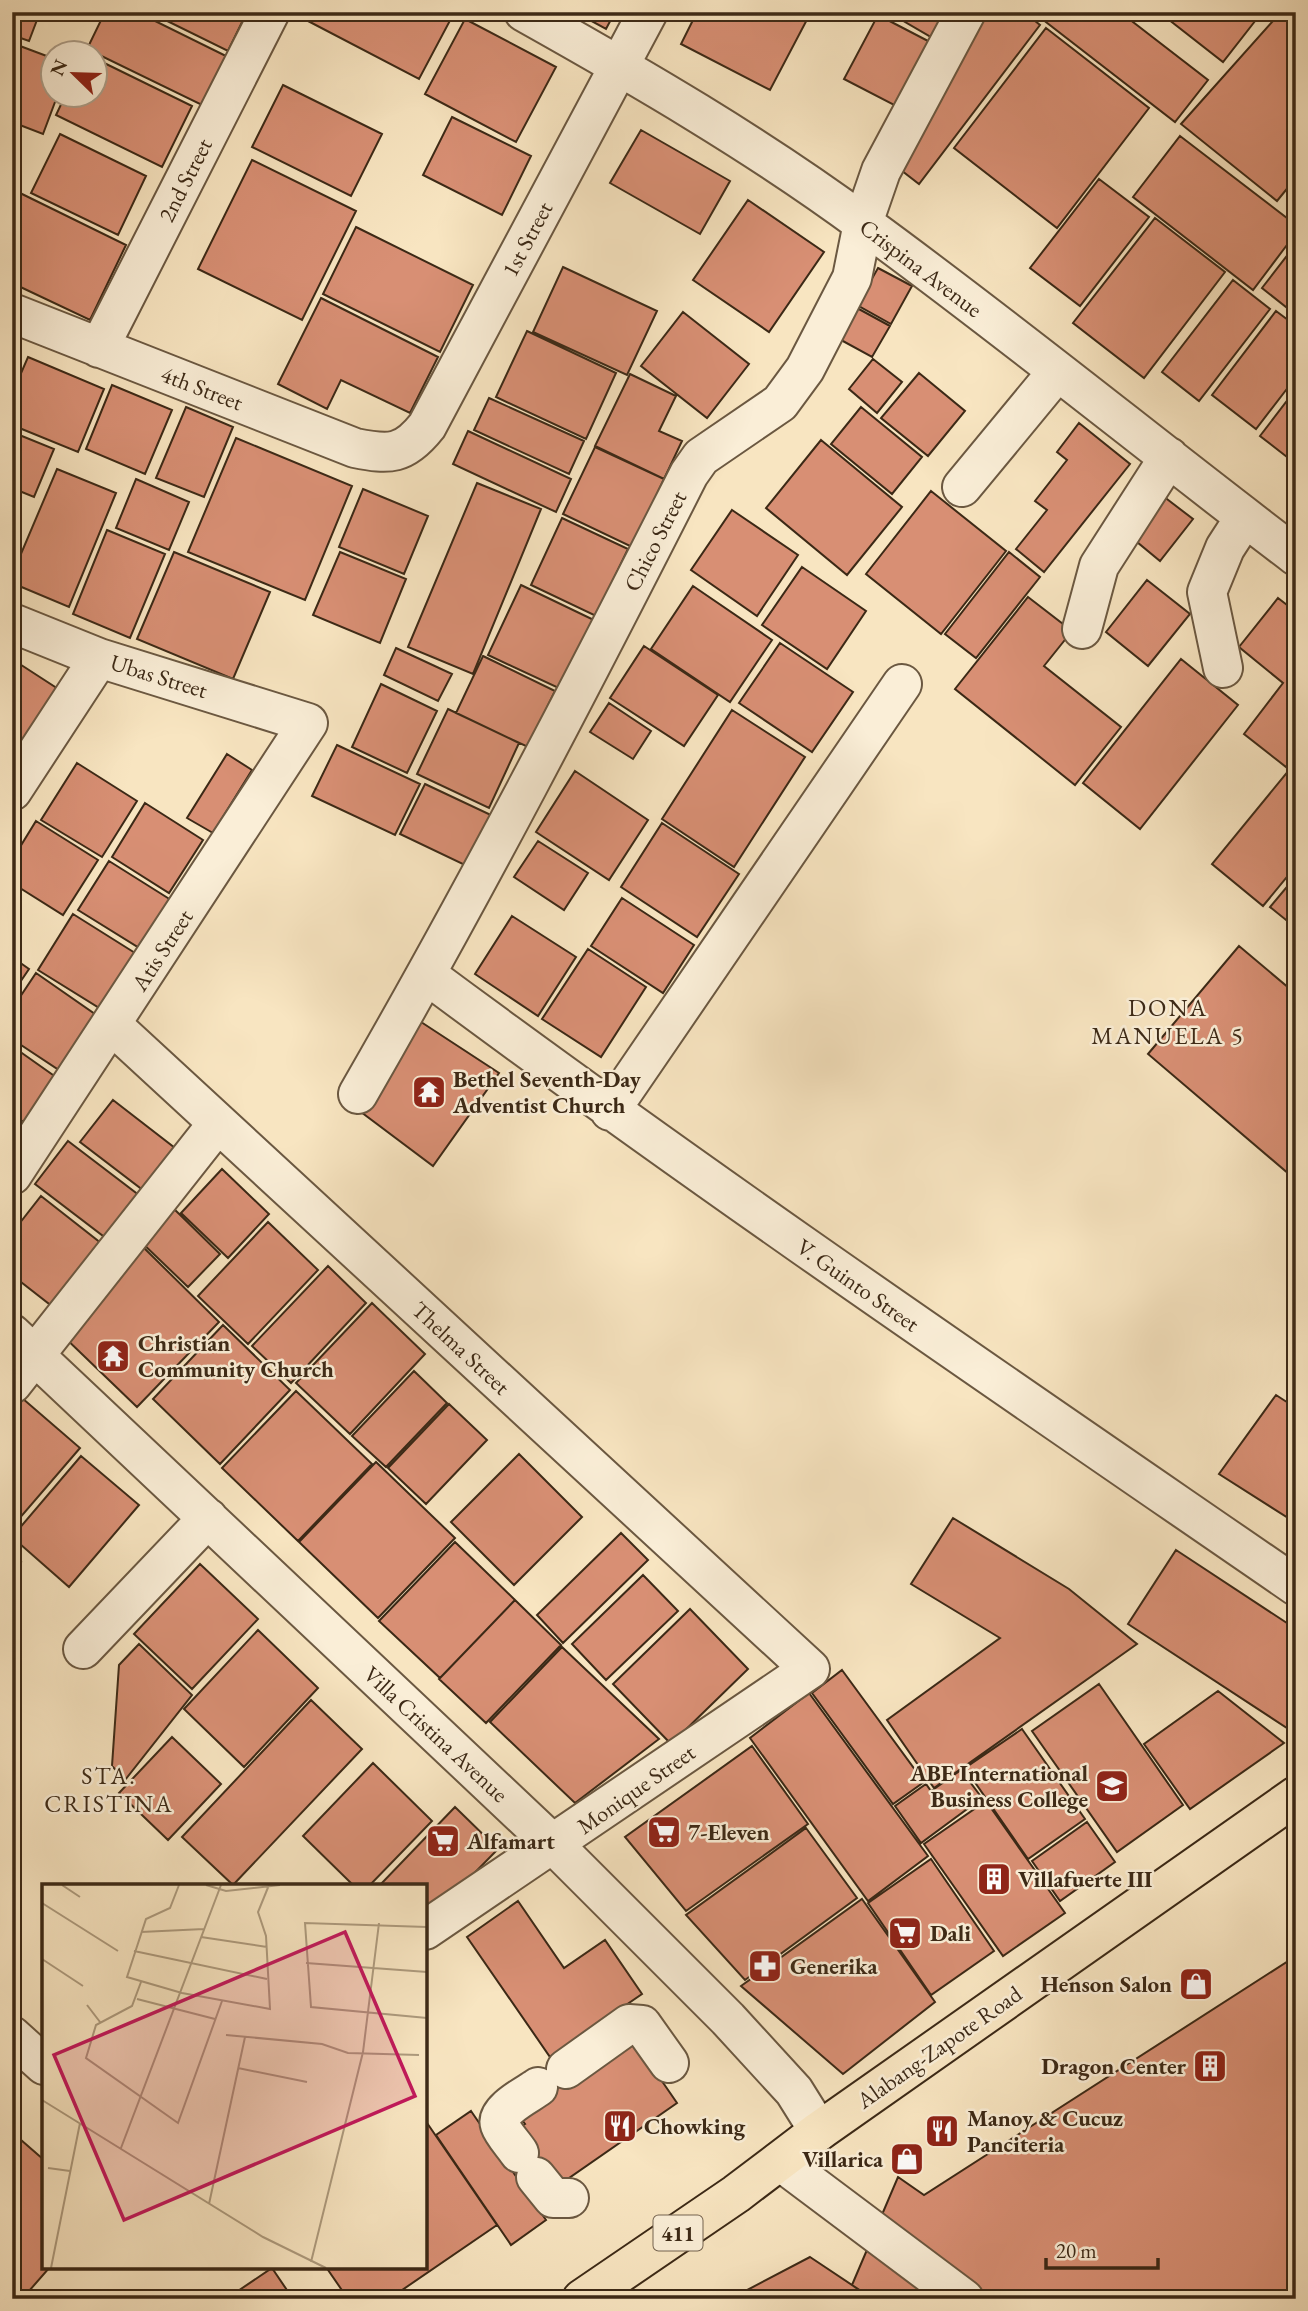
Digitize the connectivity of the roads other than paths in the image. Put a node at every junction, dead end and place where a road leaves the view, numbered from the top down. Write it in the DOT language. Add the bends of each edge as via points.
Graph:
graph roads {
  1 [pos="270,12"];
  2 [pos="524,12"];
  3 [pos="648,12"];
  4 [pos="965,12"];
  5 [pos="620,66"];
  6 [pos="863,223"];
  7 [pos="12,313"];
  8 [pos="99,348"];
  9 [pos="1057,372"];
  10 [pos="393,453"];
  11 [pos="1169,457"];
  12 [pos="962,487"];
  13 [pos="1245,517"];
  14 [pos="1296,556"];
  15 [pos="12,623"];
  16 [pos="1082,629"];
  17 [pos="99,658"];
  18 [pos="1223,668"];
  19 [pos="902,684"];
  20 [pos="308,723"];
  21 [pos="12,791"];
  22 [pos="426,975"];
  23 [pos="113,1026"];
  24 [pos="358,1094"];
  25 [pos="610,1111"];
  26 [pos="218,1123"];
  27 [pos="12,1175"];
  28 [pos="23,1344"];
  29 [pos="12,1384"];
  30 [pos="208,1518"];
  31 [pos="1296,1586"];
  32 [pos="83,1649"];
  33 [pos="810,1669"];
  34 [pos="1296,1796"];
  35 [pos="554,1845"];
  36 [pos="427,1929"];
  37 [pos="12,2036"];
  38 [pos="42,2063"];
  39 [pos="669,2063"];
  40 [pos="819,2131"];
  41 [pos="780,2161"];
  42 [pos="569,2198"];
  43 [pos="582,2299"];
  44 [pos="964,2299"];
  1 -- 8 [label="street, 2nd Street"];
  2 -- 5 [label="street, Crispina Avenue"];
  3 -- 5 [label="street, 1st Street"];
  4 -- 6 [label="street, Chico Street" via="881,171"];
  5 -- 6 [label="street, Crispina Avenue"];
  5 -- 10 [label="street, 1st Street" via="427,426 412,444"];
  6 -- 9 [label="street, Crispina Avenue"];
  6 -- 22 [label="street, Chico Street" via="852,278 805,369 780,403 701,457 689,474"];
  7 -- 8 [label="street, 4th Street"];
  8 -- 10 [label="street, 4th Street" via="355,448"];
  9 -- 11 [label="street, Crispina Avenue"];
  9 -- 12 [label="street"];
  11 -- 13 [label="street, Crispina Avenue"];
  11 -- 16 [label="street" via="1100,566"];
  13 -- 14 [label="street, Crispina Avenue"];
  13 -- 18 [label="street" via="1225,548 1207,592"];
  15 -- 17 [label="street, Ubas Street"];
  17 -- 20 [label="street, Ubas Street"];
  17 -- 21 [label="street"];
  19 -- 25 [label="street"];
  20 -- 23 [label="street, Atis Street"];
  22 -- 24 [label="street, Chico Street"];
  22 -- 25 [label="street, V. Guinto Street"];
  23 -- 26 [label="street, Thelma Street"];
  23 -- 27 [label="street, Atis Street"];
  25 -- 31 [label="street, V. Guinto Street"];
  26 -- 28 [label="street"];
  26 -- 33 [label="street, Thelma Street"];
  28 -- 29 [label="street"];
  28 -- 30 [label="street, Villa Cristina Avenue"];
  30 -- 32 [label="street"];
  30 -- 35 [label="street, Villa Cristina Avenue"];
  33 -- 35 [label="street, Monique Street"];
  34 -- 40 [label="highway, Alabang-Zapote Road / 411"];
  35 -- 36 [label="street, Monique Street"];
  35 -- 40 [label="street, Villa Cristina Avenue" via="729,2019 794,2091"];
  37 -- 38 [label="street"];
  39 -- 42 [label="street" via="642,2025 629,2024 503,2112 500,2125 553,2198"];
  40 -- 41 [label="highway, Alabang-Zapote Road / 411"];
  41 -- 43 [label="highway, Alabang-Zapote Road / 411"];
  41 -- 44 [label="street"];
}
